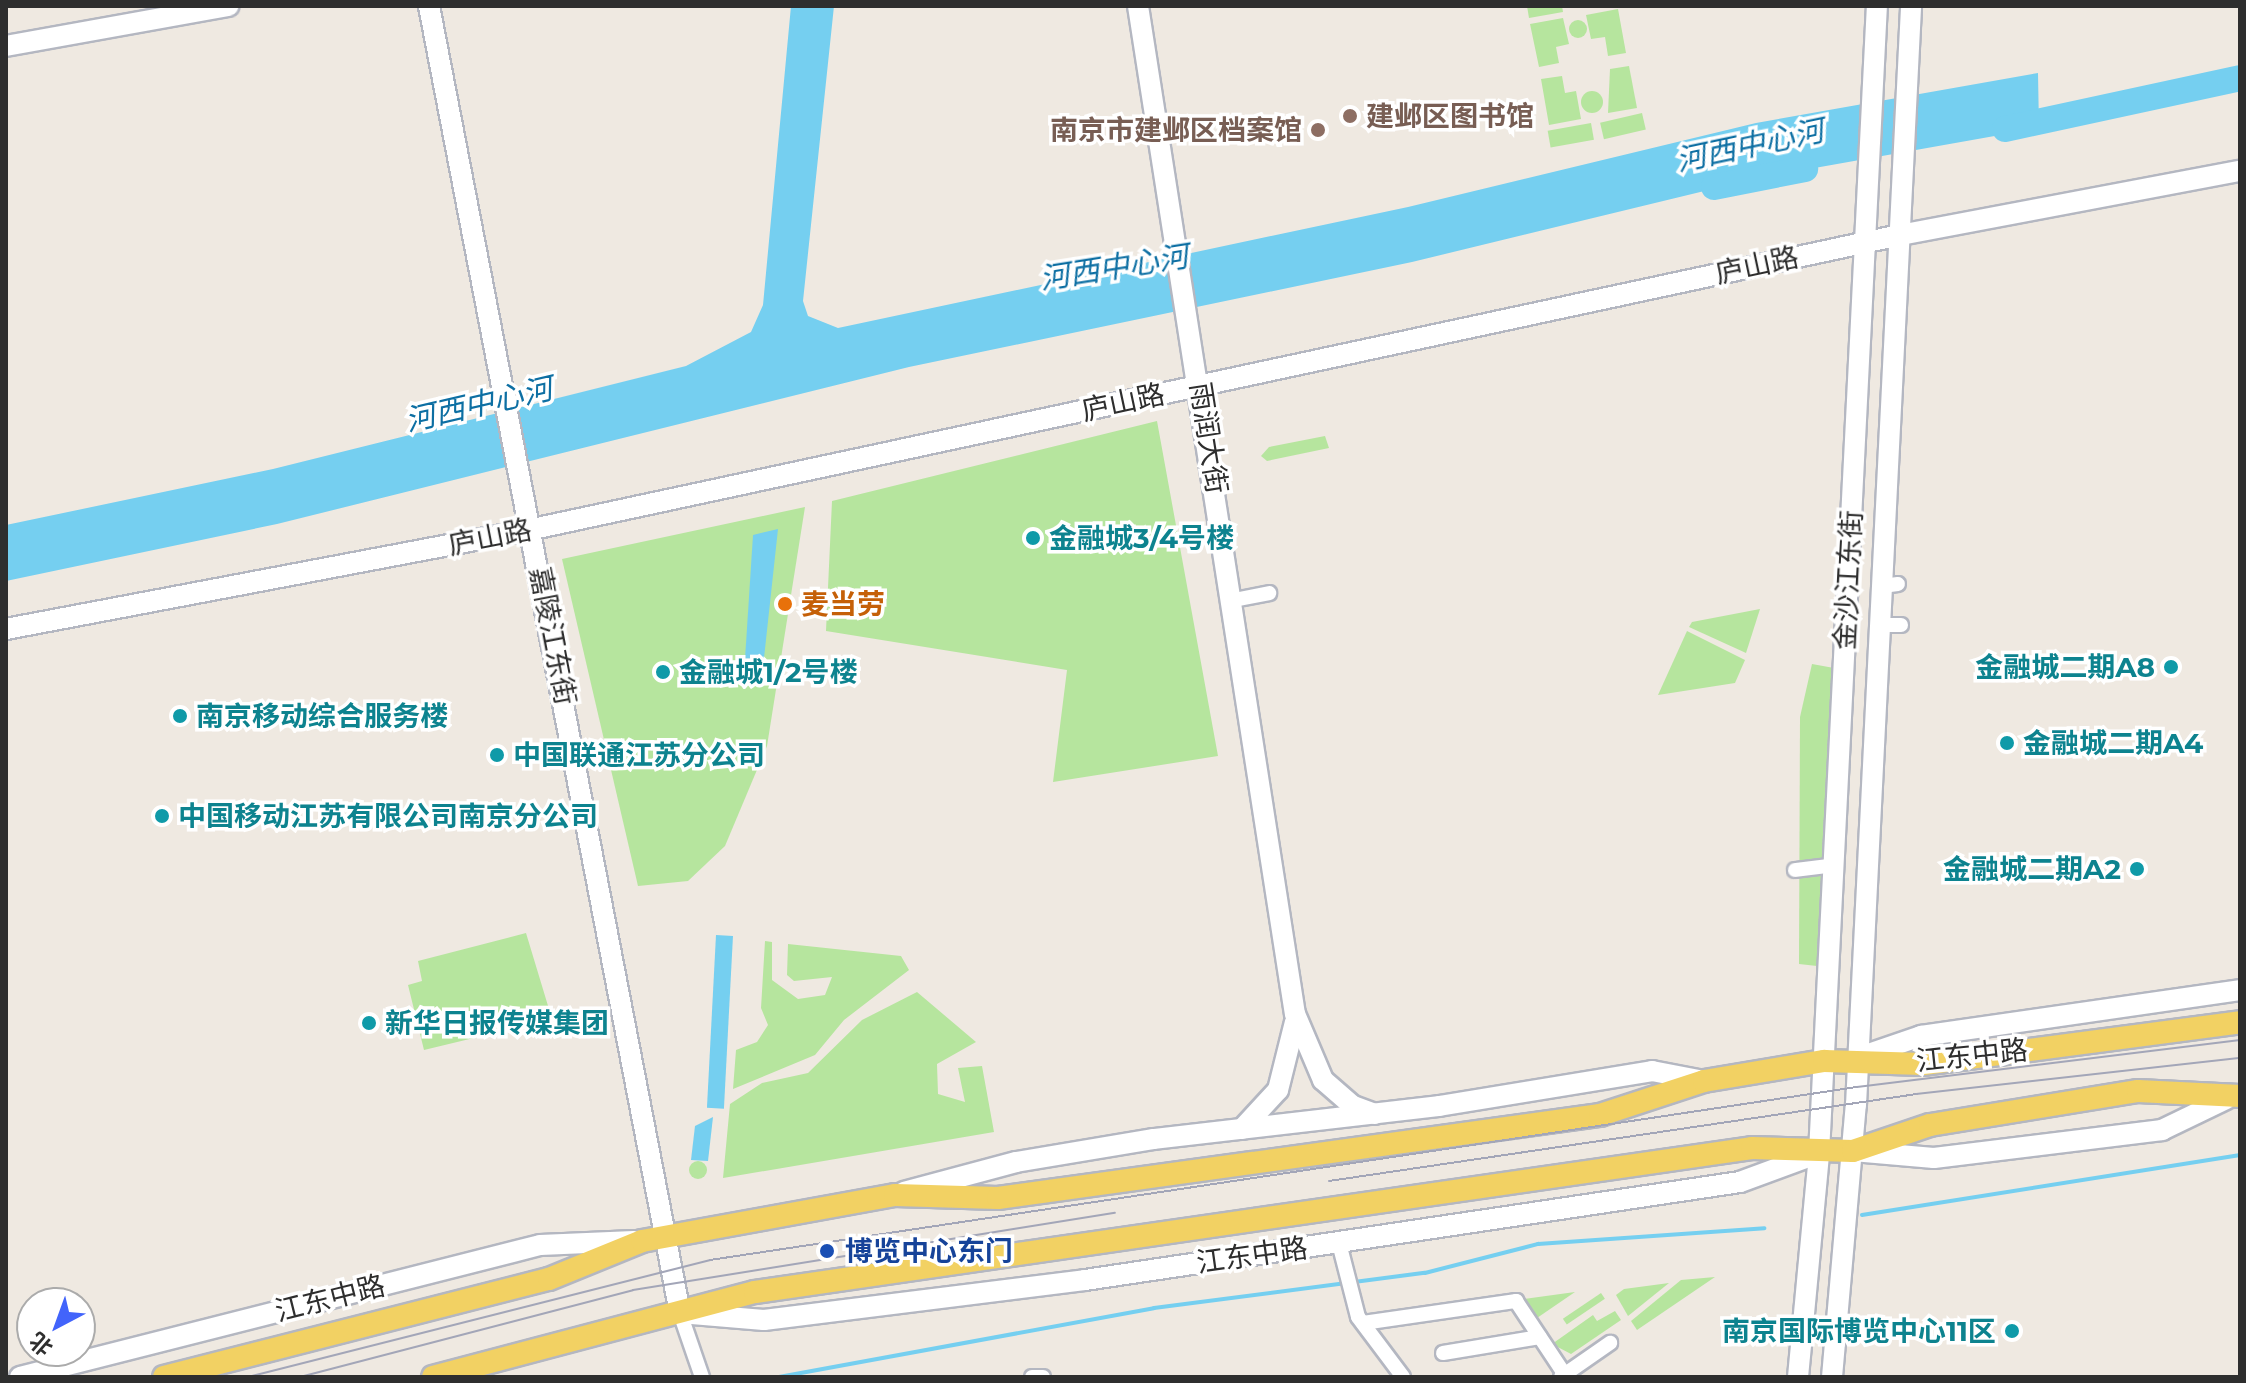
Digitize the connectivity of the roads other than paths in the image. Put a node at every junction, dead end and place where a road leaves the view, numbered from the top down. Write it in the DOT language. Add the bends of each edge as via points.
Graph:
graph roads {
  1 [pos="228,6"];
  2 [pos="429,6"];
  3 [pos="1138,6"];
  4 [pos="1877,6"];
  5 [pos="1911,6"];
  6 [pos="6,46"];
  7 [pos="2240,171"];
  8 [pos="1900,235"];
  9 [pos="1864,242"];
  10 [pos="1201,385"];
  11 [pos="533,529"];
  12 [pos="1269,593"];
  13 [pos="1234,600"];
  14 [pos="1879,625"];
  15 [pos="1901,625"];
  16 [pos="6,629"];
  17 [pos="1834,865"];
  18 [pos="1795,870"];
  19 [pos="2240,990"];
  20 [pos="1295,1014"];
  21 [pos="2240,1022"];
  22 [pos="1857,1058"];
  23 [pos="1824,1061"];
  24 [pos="1704,1081"];
  25 [pos="2233,1098"];
  26 [pos="1375,1114"];
  27 [pos="1242,1129"];
  28 [pos="1853,1151"];
  29 [pos="1819,1153"];
  30 [pos="895,1195"];
  31 [pos="666,1237"];
  32 [pos="642,1241"];
  33 [pos="1339,1243"];
  34 [pos="680,1313"];
  35 [pos="1363,1323"];
  36 [pos="1540,1337"];
  37 [pos="1610,1343"];
  38 [pos="1443,1353"];
  39 [pos="1563,1376"];
  40 [pos="20,1377"];
  41 [pos="164,1377"];
  42 [pos="433,1377"];
  43 [pos="702,1377"];
  44 [pos="1032,1377"];
  45 [pos="1043,1377"];
  46 [pos="1403,1377"];
  47 [pos="1798,1377"];
  48 [pos="1832,1377"];
  1 -- 6 [label="street"];
  2 -- 11 [label="street, 嘉陵江东街"];
  3 -- 10 [label="street, 雨润大街"];
  4 -- 9 [label="street, 金沙江东街"];
  5 -- 8 [label="street, 金沙江东街"];
  7 -- 8 [label="street, 庐山路"];
  8 -- 9 [label="street, 庐山路"];
  8 -- 14 [label="street, 金沙江东街" via="1890,585"];
  9 -- 10 [label="street, 庐山路"];
  9 -- 17 [label="street, 金沙江东街"];
  10 -- 11 [label="street, 庐山路"];
  10 -- 13 [label="street, 雨润大街"];
  11 -- 16 [label="street, 庐山路"];
  11 -- 31 [label="street, 嘉陵江东街"];
  12 -- 13 [label="street"];
  13 -- 20 [label="street, 雨润大街"];
  14 -- 15 [label="street"];
  14 -- 22 [label="street, 金沙江东街"];
  17 -- 18 [label="street"];
  17 -- 23 [label="street, 金沙江东街"];
  19 -- 22 [label="street" via="1921,1036"];
  20 -- 26 [label="street" via="1323,1080 1353,1106"];
  20 -- 27 [label="street" via="1278,1090"];
  21 -- 22 [label="main road, 江东中路" via="1923,1064"];
  22 -- 23 [label="main road, 江东中路"];
  22 -- 28 [label="street, 金沙江东街"];
  23 -- 24 [label="main road, 江东中路"];
  23 -- 29 [label="street, 金沙江东街"];
  24 -- 26 [label="street, 江东中路" via="1652,1071"];
  24 -- 30 [label="main road, 江东中路" via="1600,1115 998,1198"];
  25 -- 28 [label="main road, 江东中路" via="2138,1091 1930,1125"];
  25 -- 28 [label="street, 江东中路" via="2162,1130 1934,1158"];
  26 -- 27 [label="street, 江东中路"];
  27 -- 30 [label="street, 江东中路" via="1016,1162"];
  28 -- 29 [label="main road, 江东中路"];
  28 -- 48 [label="street, 金沙江东街"];
  29 -- 33 [label="street, 江东中路" via="1740,1182"];
  29 -- 34 [label="main road, 江东中路" via="1752,1148 1210,1223 755,1292"];
  29 -- 47 [label="street, 金沙江东街"];
  30 -- 31 [label="main road, 江东中路"];
  31 -- 32 [label="main road, 江东中路"];
  31 -- 34 [label="street, 嘉陵江东街"];
  32 -- 40 [label="street, 江东中路" via="540,1245"];
  32 -- 41 [label="main road, 江东中路" via="549,1279"];
  33 -- 34 [label="street, 江东中路" via="764,1320"];
  33 -- 35 [label="street"];
  34 -- 42 [label="main road, 江东中路"];
  34 -- 43 [label="street"];
  35 -- 36 [label="street" via="1516,1301"];
  35 -- 46 [label="street"];
  36 -- 38 [label="street"];
  36 -- 39 [label="street"];
  37 -- 39 [label="street"];
  44 -- 45 [label="street"];
}
